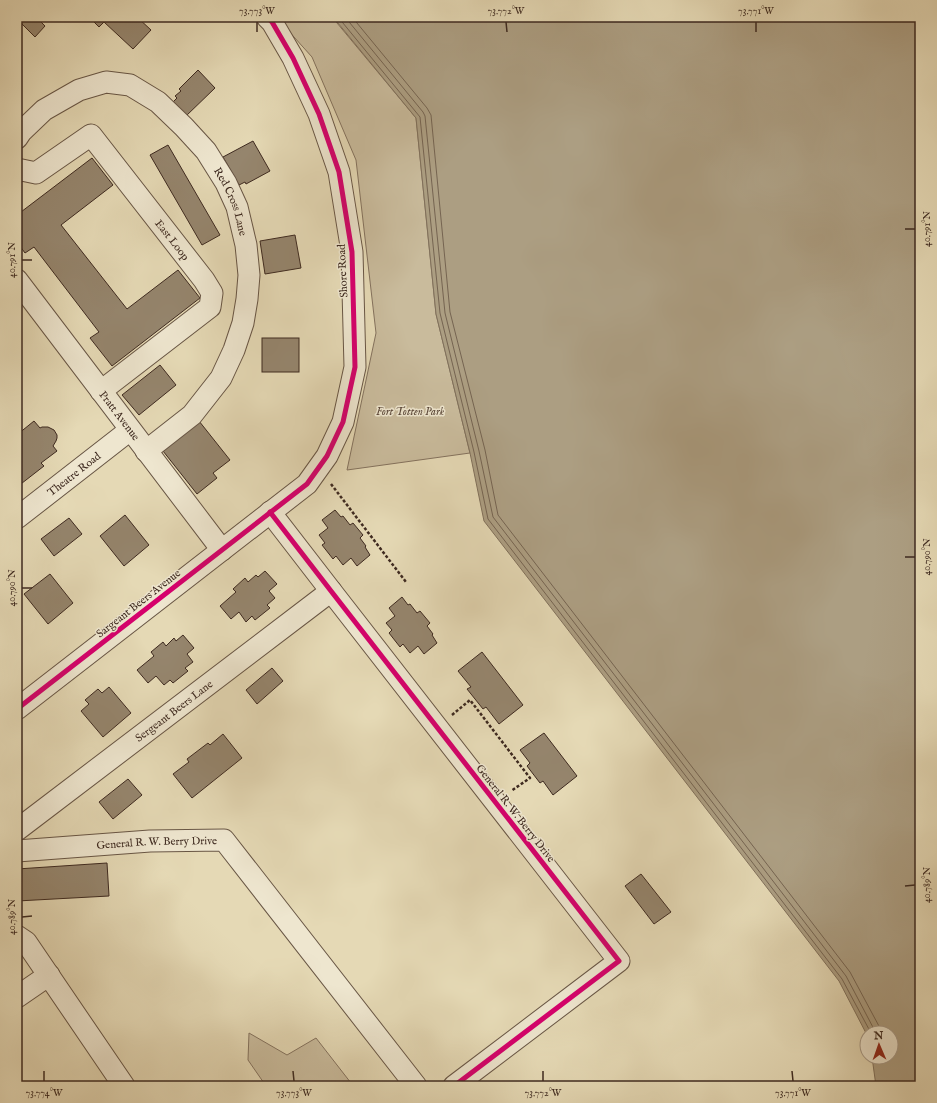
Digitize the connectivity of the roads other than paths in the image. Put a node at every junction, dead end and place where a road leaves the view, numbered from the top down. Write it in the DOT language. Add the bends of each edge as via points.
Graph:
graph roads {
  1 [pos="267,17"];
  2 [pos="17,138"];
  3 [pos="17,169"];
  4 [pos="17,280"];
  5 [pos="101,391"];
  6 [pos="130,430"];
  7 [pos="146,451"];
  8 [pos="270,512"];
  9 [pos="17,518"];
  10 [pos="222,550"];
  11 [pos="331,591"];
  12 [pos="17,709"];
  13 [pos="17,830"];
  14 [pos="17,850"];
  15 [pos="17,936"];
  16 [pos="49,975"];
  17 [pos="17,997"];
  18 [pos="124,1086"];
  19 [pos="416,1086"];
  20 [pos="454,1086"];
  1 -- 8 [label="street, Shore Road" via="294,58 319,114 339,172 352,252 355,367 343,422 327,456 307,484"];
  2 -- 7 [label="street, Red Cross Lane" via="44,110 79,90 106,82 130,85 158,102 206,151 237,207 246,245 249,275 243,323 234,350 221,378 192,415"];
  3 -- 5 [label="street, East Loop" via="36,173 91,135 212,293 210,307"];
  4 -- 5 [label="street, Pratt Avenue"];
  5 -- 6 [label="street, Pratt Avenue"];
  6 -- 7 [label="street, Pratt Avenue"];
  6 -- 9 [label="street, Theatre Road"];
  7 -- 10 [label="street, Pratt Avenue"];
  8 -- 10 [label="street, Sargeant Beers Avenue"];
  8 -- 11 [label="street, General R. W. Berry Drive"];
  10 -- 12 [label="street, Sargeant Beers Avenue"];
  11 -- 13 [label="street, Sergeant Beers Lane"];
  11 -- 20 [label="street, General R. W. Berry Drive" via="619,961"];
  14 -- 19 [label="street, General R. W. Berry Drive" via="150,840 224,840"];
  15 -- 16 [label="street" via="26,942"];
  16 -- 17 [label="street"];
  16 -- 18 [label="street"];
}
